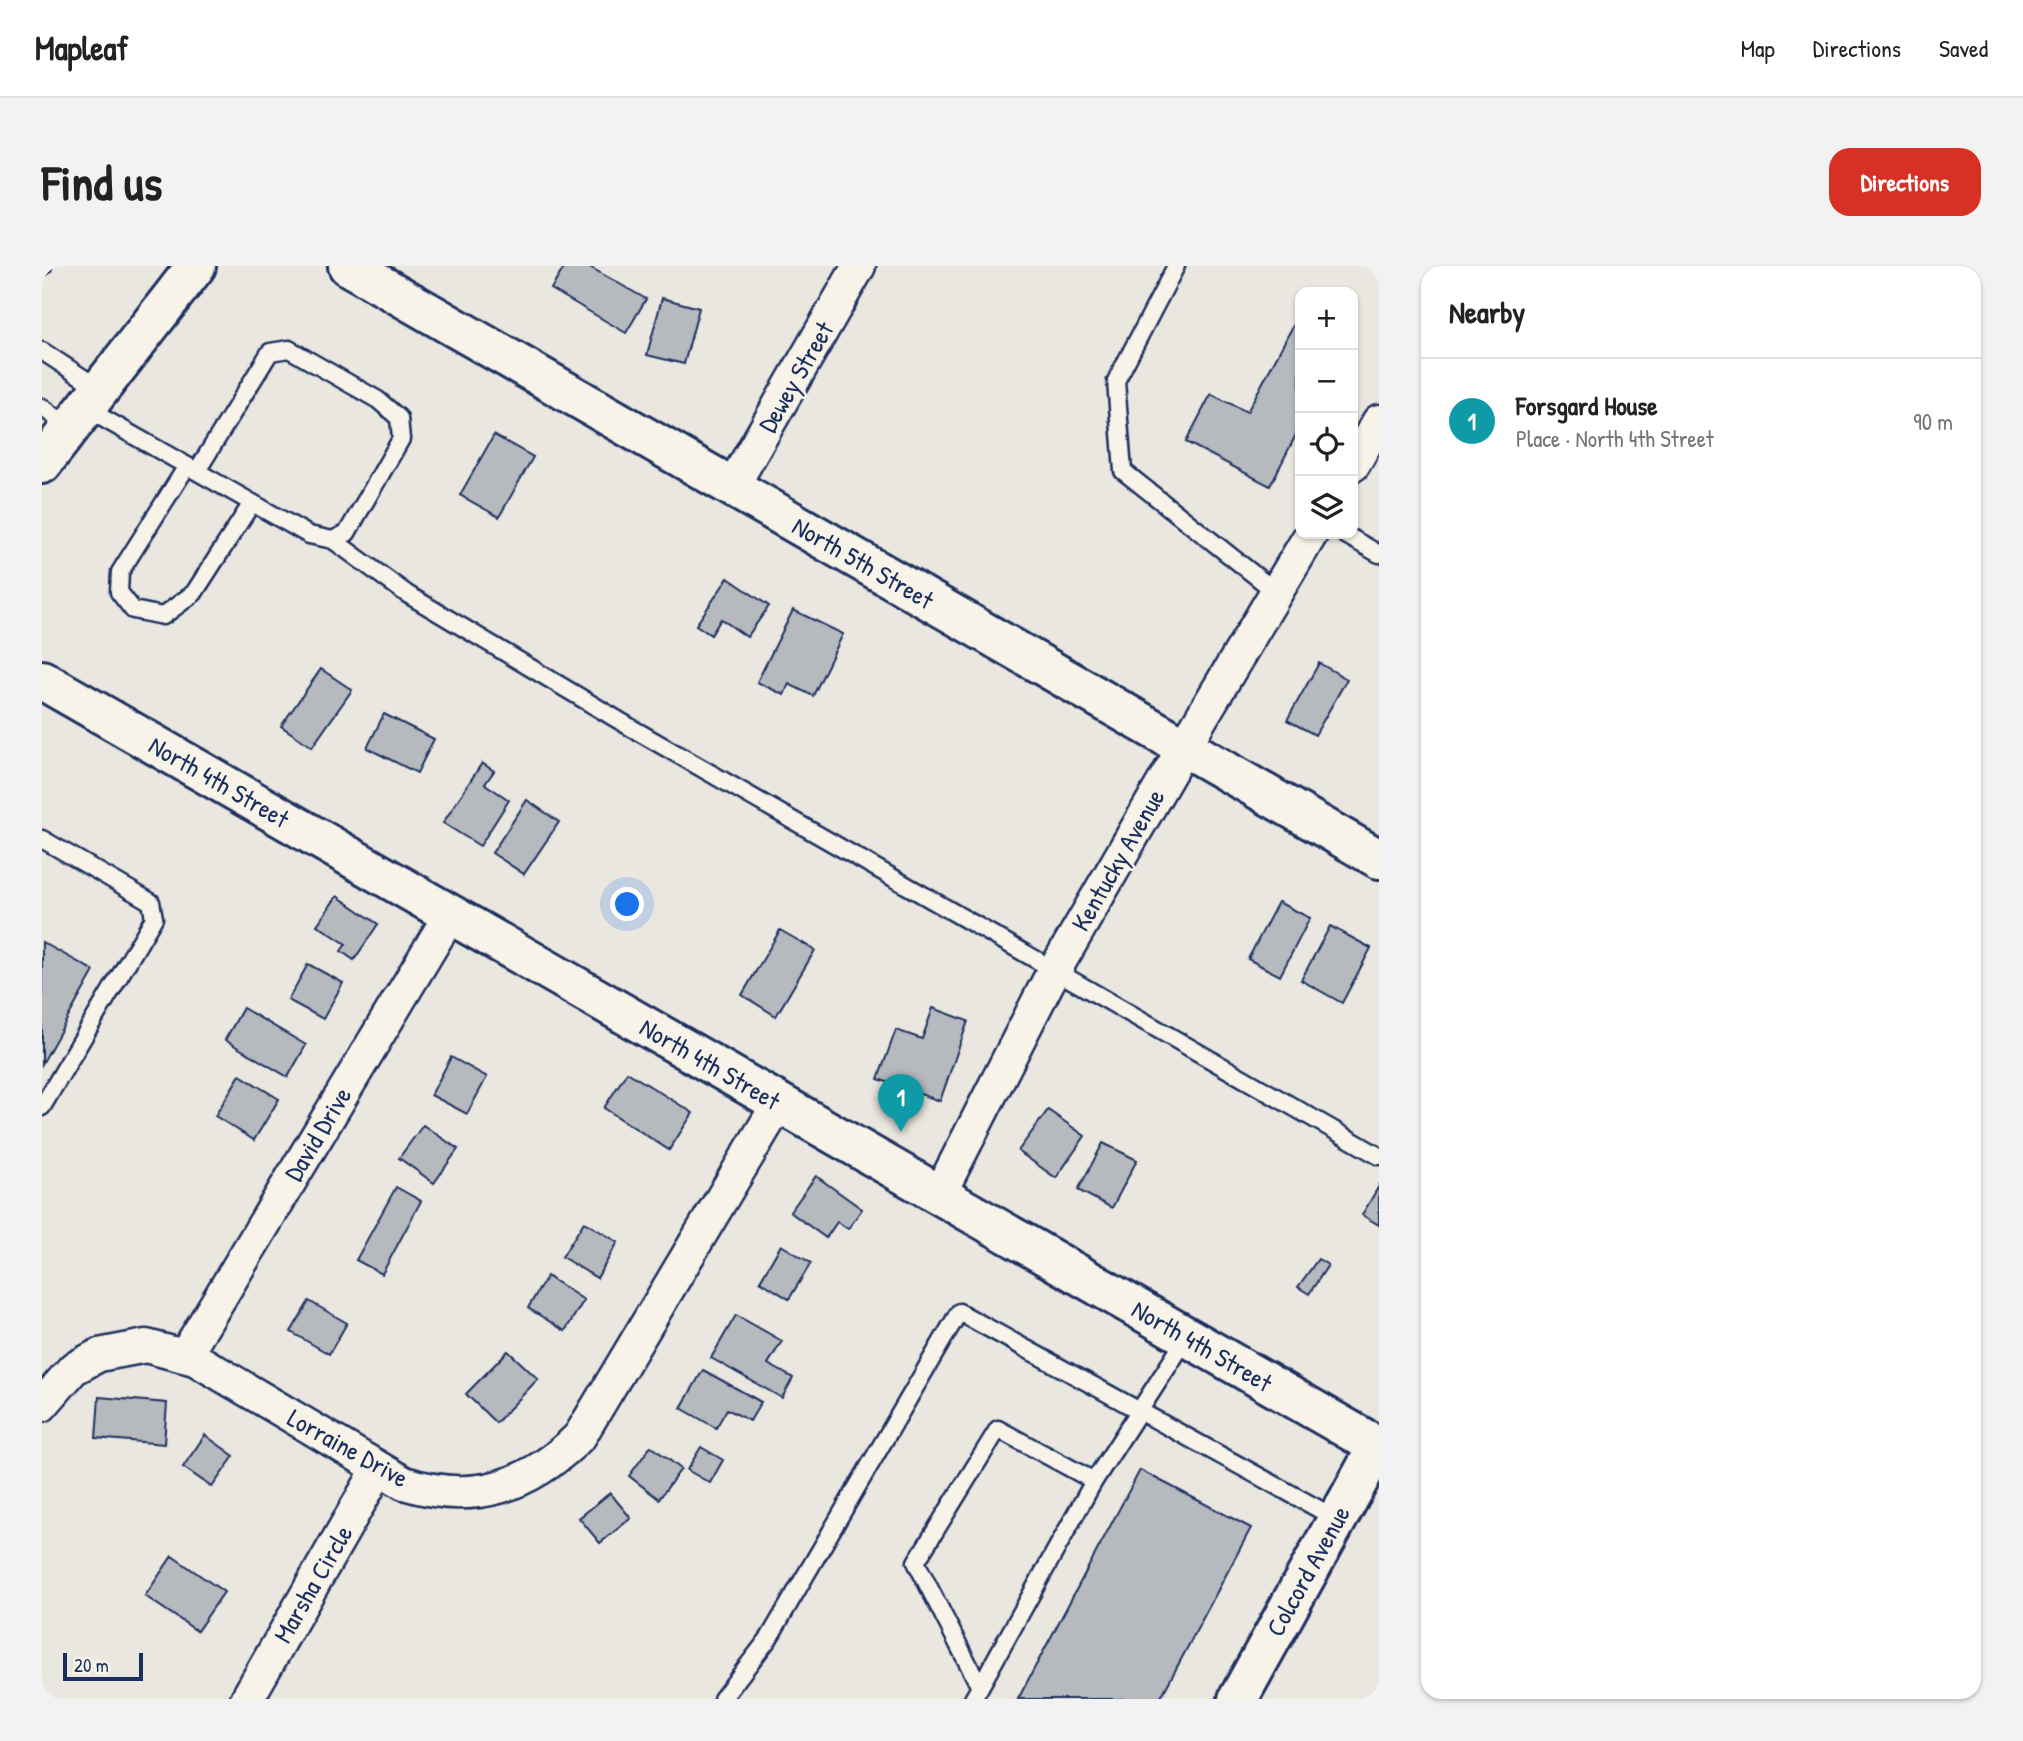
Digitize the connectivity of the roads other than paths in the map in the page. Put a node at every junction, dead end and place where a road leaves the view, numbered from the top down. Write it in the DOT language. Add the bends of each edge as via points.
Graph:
graph roads {
  1 [pos="196,266"];
  2 [pos="348,266"];
  3 [pos="859,266"];
  4 [pos="1176,266"];
  5 [pos="42,351"];
  6 [pos="74,408"];
  7 [pos="1379,421"];
  8 [pos="1358,457"];
  9 [pos="42,464"];
  10 [pos="192,469"];
  11 [pos="732,487"];
  12 [pos="253,503"];
  13 [pos="1308,539"];
  14 [pos="1353,539"];
  15 [pos="333,540"];
  16 [pos="1379,554"];
  17 [pos="1276,592"];
  18 [pos="42,680"];
  19 [pos="1184,747"];
  20 [pos="42,839"];
  21 [pos="1379,859"];
  22 [pos="450,915"];
  23 [pos="1056,969"];
  24 [pos="779,1103"];
  25 [pos="42,1107"];
  26 [pos="1379,1156"];
  27 [pos="940,1195"];
  28 [pos="1187,1337"];
  29 [pos="186,1354"];
  30 [pos="99,1355"];
  31 [pos="42,1375"];
  32 [pos="42,1405"];
  33 [pos="1140,1409"];
  34 [pos="1378,1445"];
  35 [pos="378,1470"];
  36 [pos="1094,1481"];
  37 [pos="1337,1519"];
  38 [pos="976,1693"];
  39 [pos="247,1699"];
  40 [pos="722,1699"];
  41 [pos="1238,1699"];
  1 -- 6 [label="main road"];
  2 -- 11 [label="main road, North 5th Street"];
  3 -- 11 [label="street, Dewey Street"];
  4 -- 17 [label="lane" via="1116,381 1123,471"];
  5 -- 6 [label="lane"];
  6 -- 9 [label="main road"];
  6 -- 10 [label="lane"];
  7 -- 8 [label="street"];
  10 -- 12 [label="lane"];
  10 -- 12 [label="lane" via="120,572 119,592 133,610 163,616 194,593"];
  10 -- 15 [label="lane" via="270,352 289,349 378,400 399,418 401,439 347,533"];
  11 -- 19 [label="main road, North 5th Street"];
  12 -- 15 [label="lane" via="309,535"];
  13 -- 17 [label="street, Kentucky Avenue"];
  14 -- 16 [label="lane"];
  15 -- 23 [label="lane" via="407,594 635,730"];
  17 -- 19 [label="street, Kentucky Avenue"];
  18 -- 22 [label="main road, North 4th Street"];
  19 -- 21 [label="main road, North 5th Street"];
  19 -- 23 [label="street, Kentucky Avenue"];
  20 -- 25 [label="lane" via="151,902 154,918"];
  22 -- 24 [label="main road, North 4th Street"];
  22 -- 29 [label="street, David Drive"];
  23 -- 26 [label="lane"];
  23 -- 27 [label="street, Kentucky Avenue"];
  24 -- 27 [label="main road, North 4th Street"];
  24 -- 35 [label="street, Lorraine Drive" via="596,1413 558,1458 530,1476 483,1491 427,1490"];
  27 -- 28 [label="main road, North 4th Street"];
  28 -- 33 [label="lane"];
  28 -- 34 [label="main road, North 4th Street"];
  29 -- 30 [label="street, Lorraine Drive" via="146,1346"];
  29 -- 35 [label="street, Lorraine Drive"];
  30 -- 31 [label="street"];
  30 -- 32 [label="street, Lorraine Drive" via="73,1369"];
  33 -- 36 [label="lane"];
  33 -- 37 [label="lane"];
  33 -- 40 [label="lane" via="959,1312 769,1638"];
  34 -- 37 [label="main road, Colcord Avenue"];
  35 -- 39 [label="street, Marsha Circle"];
  36 -- 38 [label="lane"];
  36 -- 38 [label="lane" via="999,1429 916,1562"];
  37 -- 41 [label="main road, Colcord Avenue"];
}
